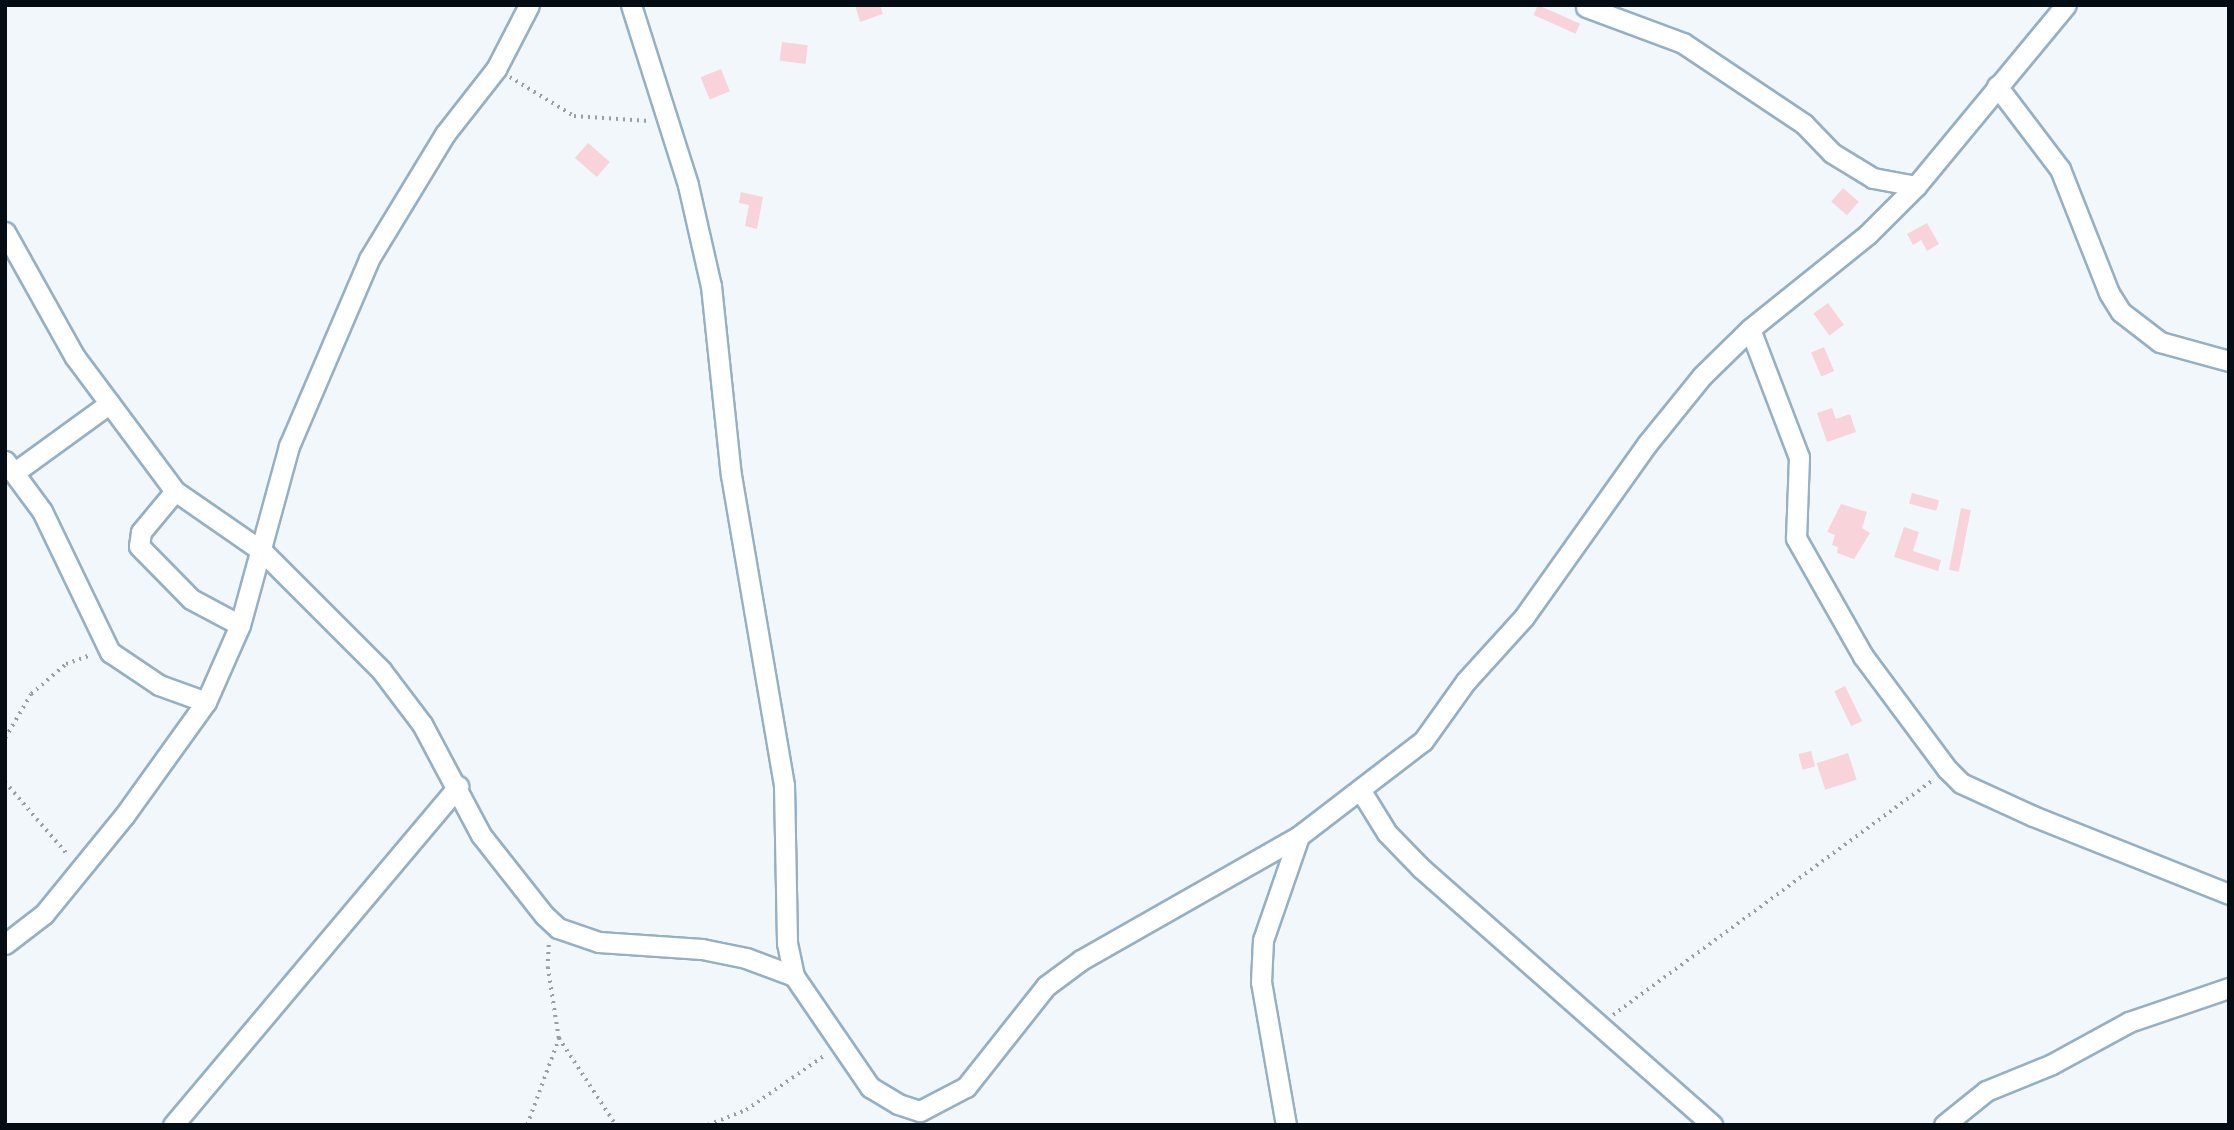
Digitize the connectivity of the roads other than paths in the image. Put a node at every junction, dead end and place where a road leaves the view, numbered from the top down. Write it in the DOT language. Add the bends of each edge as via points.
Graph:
graph roads {
  1 [pos="529,5"];
  2 [pos="631,5"];
  3 [pos="2066,5"];
  4 [pos="1586,7"];
  5 [pos="1997,86"];
  6 [pos="1916,186"];
  7 [pos="5,232"];
  8 [pos="1750,329"];
  9 [pos="2229,361"];
  10 [pos="110,403"];
  11 [pos="10,466"];
  12 [pos="175,491"];
  13 [pos="263,552"];
  14 [pos="240,625"];
  15 [pos="206,702"];
  16 [pos="457,786"];
  17 [pos="1361,791"];
  18 [pos="1299,836"];
  19 [pos="2229,894"];
  20 [pos="5,944"];
  21 [pos="794,976"];
  22 [pos="2229,988"];
  23 [pos="173,1125"];
  24 [pos="1286,1125"];
  25 [pos="1712,1125"];
  26 [pos="1944,1125"];
  1 -- 13 [label="street" via="496,69 445,134 369,259 289,446"];
  2 -- 21 [label="street" via="699,227 710,286 730,475 784,785 787,943"];
  3 -- 5 [label="street"];
  4 -- 6 [label="street" via="1683,43 1804,124 1832,153 1873,178"];
  5 -- 6 [label="street"];
  5 -- 9 [label="street" via="2060,169 2109,293 2121,312 2160,342"];
  6 -- 8 [label="street" via="1868,234"];
  7 -- 10 [label="street" via="75,357"];
  8 -- 17 [label="street" via="1702,376 1647,444 1524,617 1466,681 1423,741"];
  8 -- 19 [label="street" via="1799,457 1796,538 1863,656 1947,769 1961,783 2033,816"];
  10 -- 11 [label="street"];
  10 -- 12 [label="street"];
  11 -- 15 [label="street" via="42,511 110,652 159,685"];
  12 -- 13 [label="street"];
  12 -- 14 [label="street" via="141,532 139,546 191,599"];
  13 -- 14 [label="street"];
  13 -- 16 [label="street" via="381,670 422,724"];
  14 -- 15 [label="street"];
  15 -- 20 [label="street" via="44,915"];
  16 -- 21 [label="street" via="481,835 512,879 558,928 624,946 702,949 746,958"];
  16 -- 23 [label="street"];
  17 -- 18 [label="street"];
  17 -- 25 [label="street" via="1387,833 1422,869 1595,1027"];
  18 -- 21 [label="street" via="1081,960 1046,986 966,1087 920,1111 870,1087"];
  18 -- 24 [label="street" via="1263,940 1262,961 1268,1039"];
  22 -- 26 [label="street" via="2129,1023 2040,1070 1986,1091"];
}
